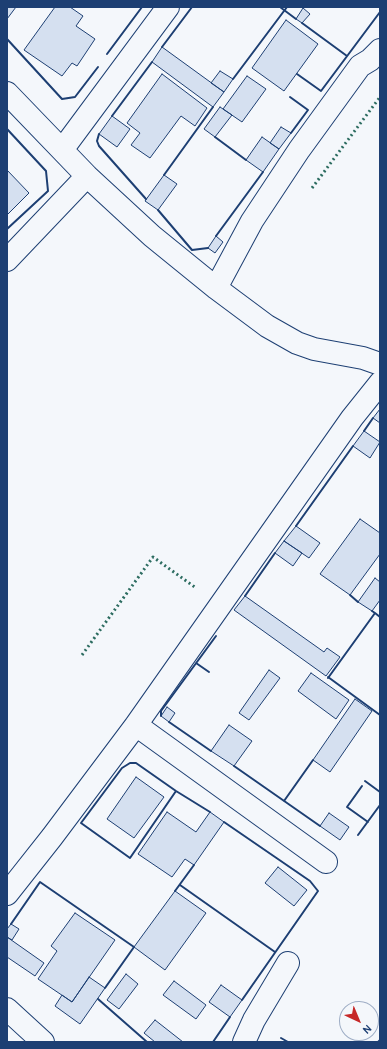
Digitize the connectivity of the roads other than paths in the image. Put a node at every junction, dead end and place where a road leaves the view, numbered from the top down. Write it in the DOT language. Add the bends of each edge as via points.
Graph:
graph roads {
  1 [pos="168,7"];
  2 [pos="380,50"];
  3 [pos="7,93"];
  4 [pos="62,150"];
  5 [pos="87,176"];
  6 [pos="7,260"];
  7 [pos="216,288"];
  8 [pos="380,364"];
  9 [pos="380,383"];
  10 [pos="136,725"];
  11 [pos="326,862"];
  12 [pos="7,894"];
  13 [pos="288,963"];
  14 [pos="7,1009"];
  15 [pos="43,1042"];
  16 [pos="244,1042"];
  1 -- 4 [label="street"];
  2 -- 7 [label="street" via="360,66 299,150 252,221"];
  3 -- 4 [label="street"];
  4 -- 5 [label="street"];
  5 -- 6 [label="street"];
  5 -- 7 [label="street" via="152,236"];
  7 -- 8 [label="street" via="267,326 297,343"];
  9 -- 10 [label="street" via="352,418"];
  10 -- 11 [label="street"];
  10 -- 12 [label="street"];
  13 -- 16 [label="street"];
  14 -- 15 [label="street"];
}
